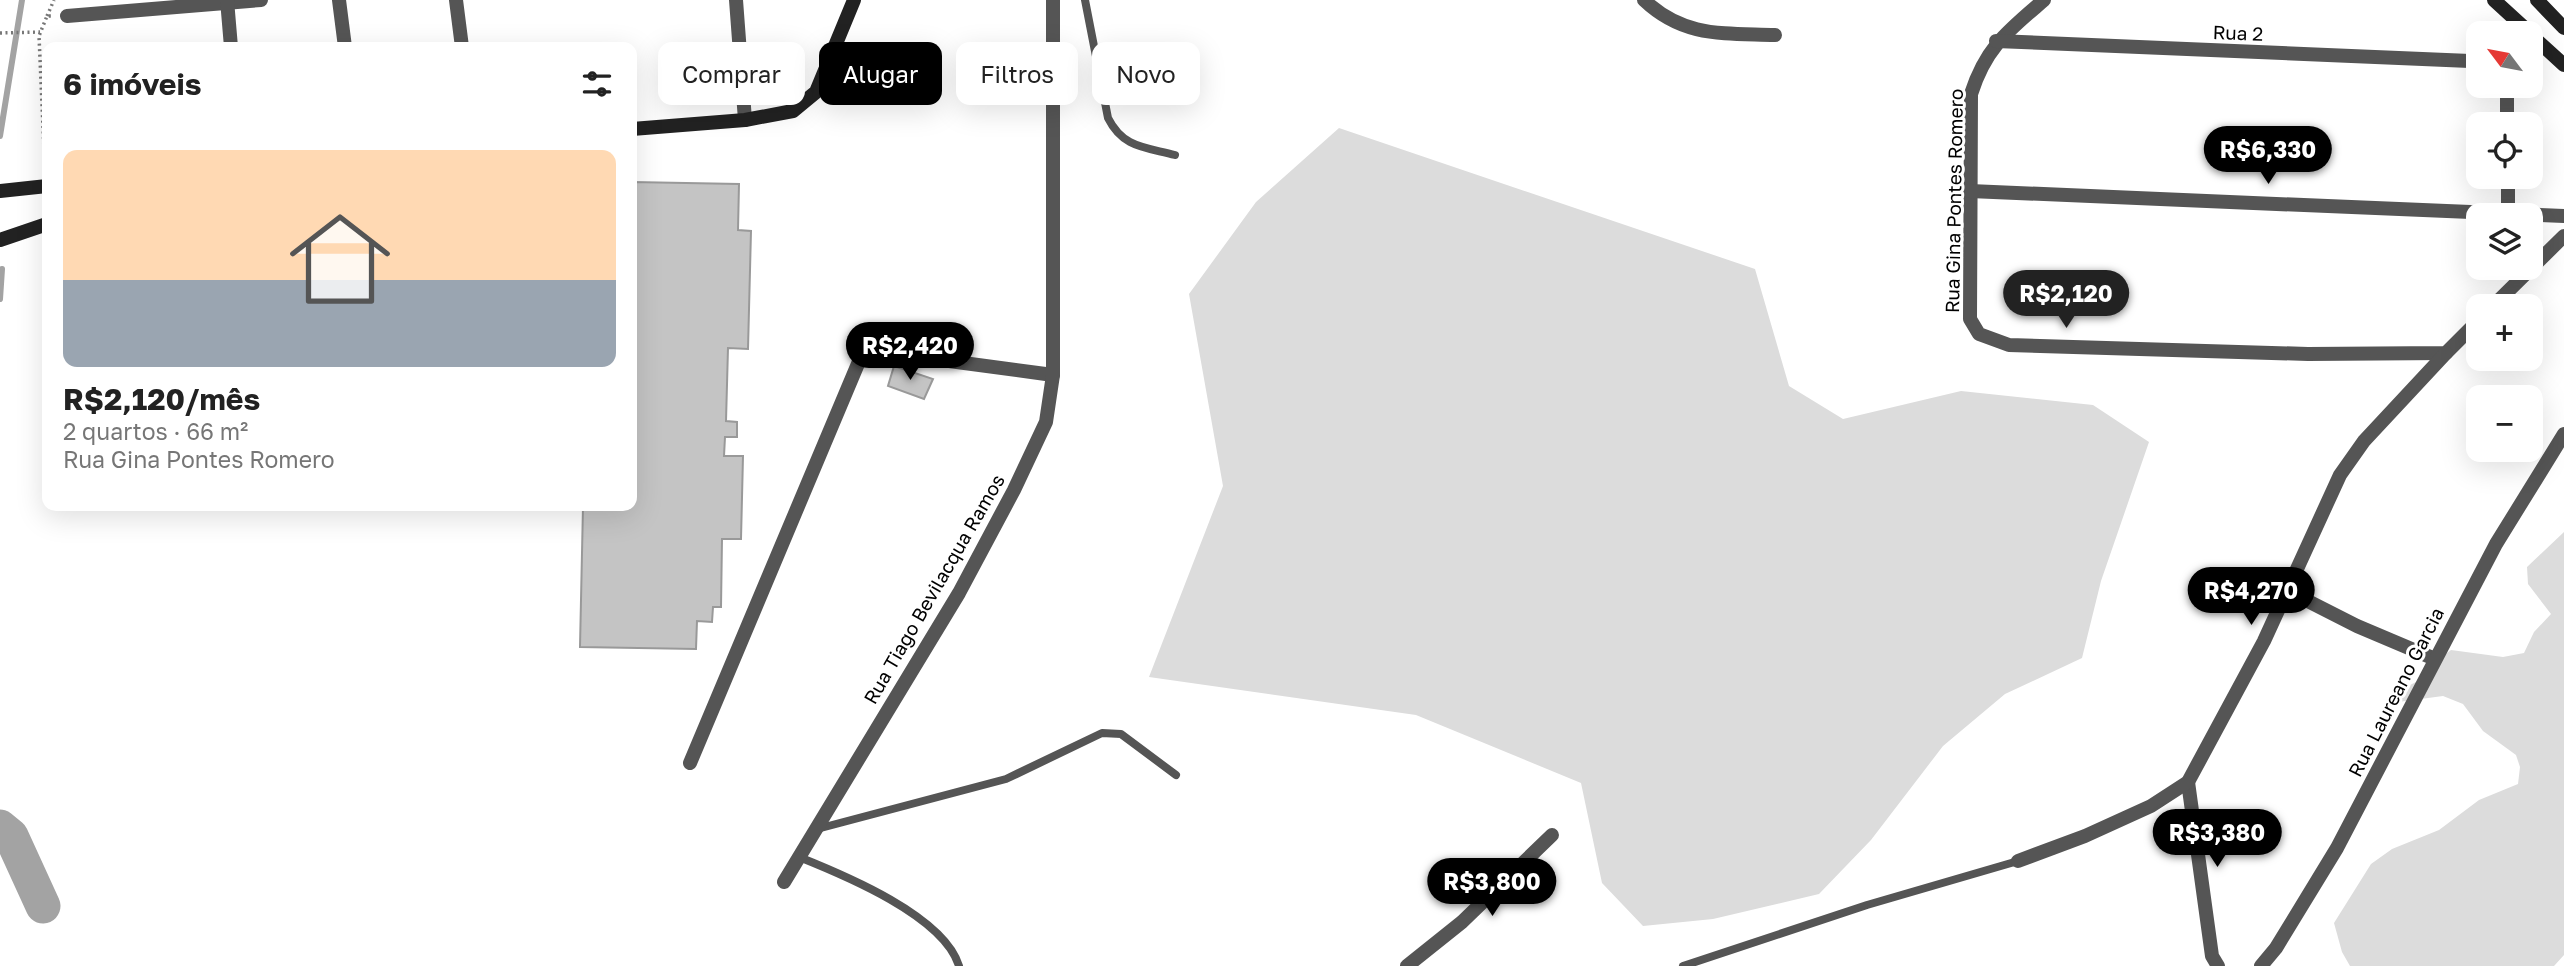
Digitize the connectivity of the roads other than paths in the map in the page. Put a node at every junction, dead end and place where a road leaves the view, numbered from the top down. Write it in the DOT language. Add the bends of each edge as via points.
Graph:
graph roads {
  1 [pos="261,0"];
  2 [pos="340,0"];
  3 [pos="456,0"];
  4 [pos="736,0"];
  5 [pos="854,0"];
  6 [pos="1054,0"];
  7 [pos="1085,0"];
  8 [pos="1644,0"];
  9 [pos="2044,0"];
  10 [pos="2494,0"];
  11 [pos="2537,0"];
  12 [pos="227,1"];
  13 [pos="67,16"];
  14 [pos="2516,21"];
  15 [pos="2564,28"];
  16 [pos="1775,35"];
  17 [pos="1996,41"];
  18 [pos="231,42"];
  19 [pos="344,42"];
  20 [pos="461,42"];
  21 [pos="2543,46"];
  22 [pos="2466,61"];
  23 [pos="2564,65"];
  24 [pos="745,120"];
  25 [pos="637,129"];
  26 [pos="1175,155"];
  27 [pos="42,186"];
  28 [pos="0,191"];
  29 [pos="1970,191"];
  30 [pos="2466,212"];
  31 [pos="2543,215"];
  32 [pos="2564,216"];
  33 [pos="42,226"];
  34 [pos="2564,236"];
  35 [pos="0,240"];
  36 [pos="2505,294"];
  37 [pos="2466,333"];
  38 [pos="2446,353"];
  39 [pos="1053,375"];
  40 [pos="2564,433"];
  41 [pos="2286,590"];
  42 [pos="2435,659"];
  43 [pos="690,763"];
  44 [pos="1176,775"];
  45 [pos="2188,782"];
  46 [pos="815,830"];
  47 [pos="1552,835"];
  48 [pos="799,857"];
  49 [pos="2018,861"];
  50 [pos="784,882"];
  51 [pos="959,966"];
  52 [pos="1407,966"];
  53 [pos="1683,966"];
  54 [pos="2218,966"];
  55 [pos="2261,966"];
  1 -- 12 [label="street"];
  2 -- 19 [label="street"];
  3 -- 20 [label="street"];
  4 -- 24 [label="street"];
  5 -- 24 [label="main road" via="816,92 793,111"];
  6 -- 39 [label="street, Rua Tiago Bevilacqua Ramos"];
  7 -- 26 [label="lane" via="1108,118 1116,134 1124,141"];
  8 -- 16 [label="street" via="1679,26 1702,32"];
  9 -- 17 [label="street, Rua Gina Pontes Romero"];
  10 -- 14 [label="main road"];
  11 -- 15 [label="main road"];
  12 -- 13 [label="street"];
  12 -- 18 [label="street"];
  17 -- 22 [label="street, Rua 2"];
  17 -- 29 [label="street, Rua Gina Pontes Romero" via="1979,68 1971,94"];
  21 -- 23 [label="main road"];
  24 -- 25 [label="main road"];
  27 -- 28 [label="main road"];
  29 -- 30 [label="street"];
  29 -- 38 [label="street, Rua Gina Pontes Romero" via="1970,319 1979,334 1993,341 2294,354"];
  31 -- 32 [label="street"];
  33 -- 35 [label="main road"];
  34 -- 36 [label="street"];
  37 -- 38 [label="street"];
  38 -- 41 [label="street" via="2364,441 2340,475"];
  39 -- 43 [label="street" via="874,351 860,359"];
  39 -- 46 [label="street, Rua Tiago Bevilacqua Ramos" via="1046,422 1014,490 959,593"];
  40 -- 42 [label="street, Rua Laureano Garcia" via="2496,544"];
  41 -- 42 [label="street"];
  41 -- 45 [label="street" via="2232,704"];
  42 -- 55 [label="street, Rua Laureano Garcia" via="2337,848"];
  44 -- 46 [label="lane" via="1121,734 1102,733 1006,779"];
  45 -- 49 [label="street" via="2151,806"];
  45 -- 54 [label="street" via="2212,956"];
  46 -- 48 [label="street, Rua Tiago Bevilacqua Ramos"];
  47 -- 52 [label="street" via="1462,922"];
  48 -- 50 [label="street, Rua Tiago Bevilacqua Ramos"];
  48 -- 51 [label="lane" via="867,885 938,933"];
  49 -- 53 [label="lane"];
}
